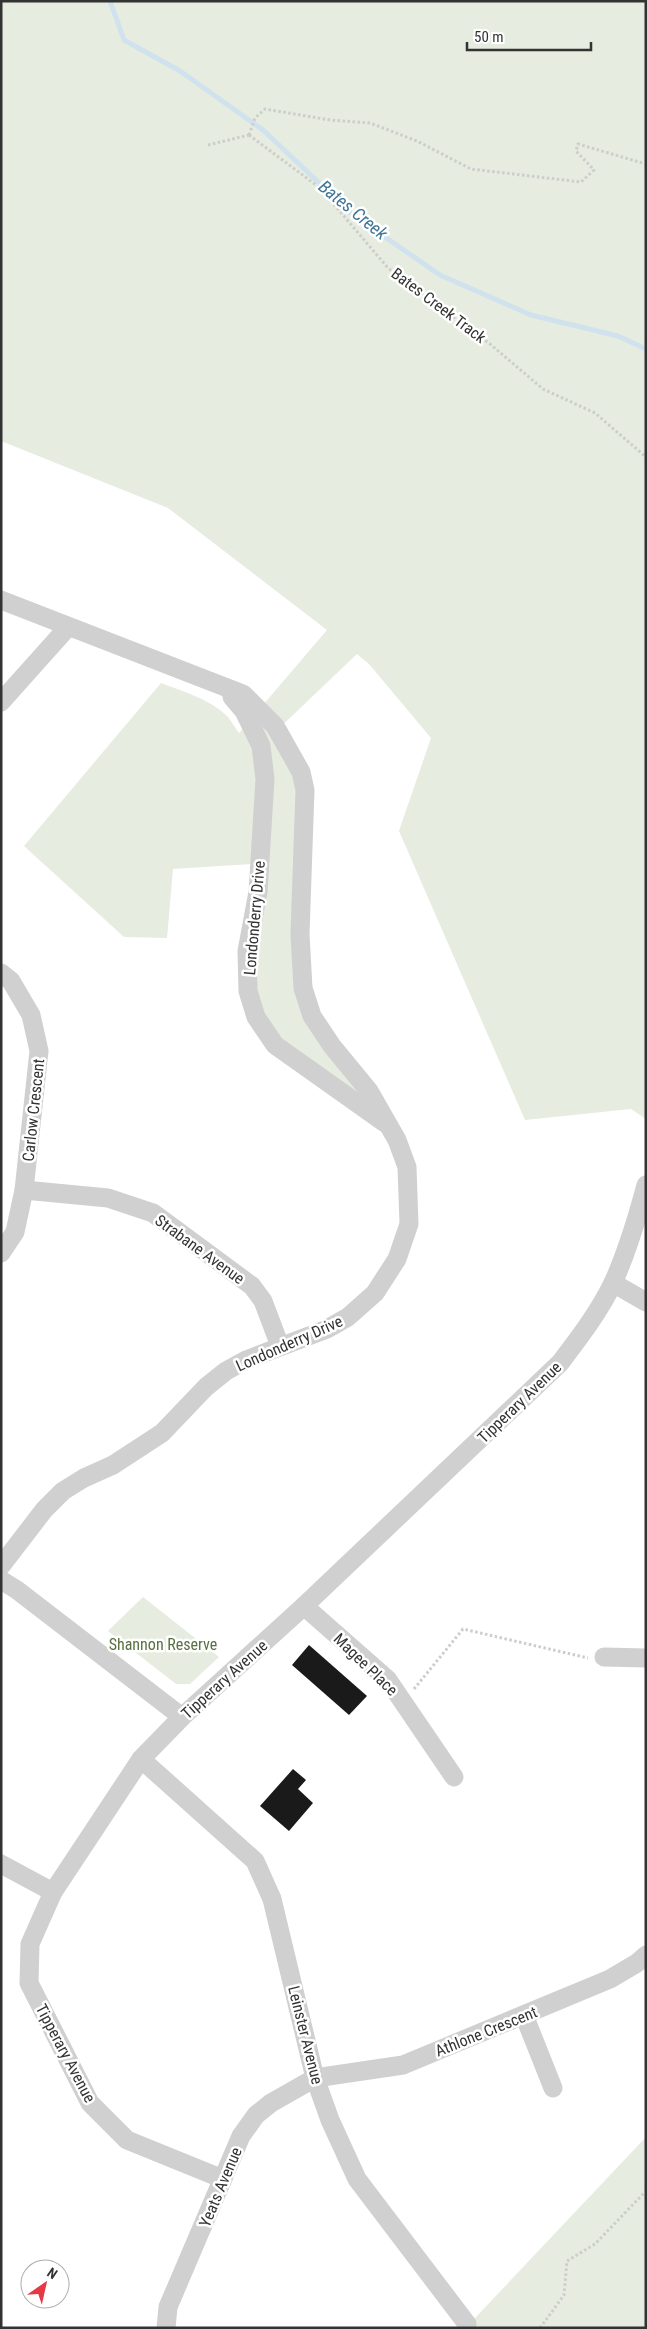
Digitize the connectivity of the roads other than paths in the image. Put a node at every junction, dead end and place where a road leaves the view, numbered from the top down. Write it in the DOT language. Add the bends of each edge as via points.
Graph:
graph roads {
  1 [pos="1,600"];
  2 [pos="68,627"];
  3 [pos="223,686"];
  4 [pos="1,702"];
  5 [pos="1,973"];
  6 [pos="388,1126"];
  7 [pos="646,1186"];
  8 [pos="24,1190"];
  9 [pos="1,1253"];
  10 [pos="613,1283"];
  11 [pos="646,1302"];
  12 [pos="280,1346"];
  13 [pos="1,1566"];
  14 [pos="1,1580"];
  15 [pos="304,1606"];
  16 [pos="604,1657"];
  17 [pos="646,1658"];
  18 [pos="182,1718"];
  19 [pos="141,1759"];
  20 [pos="454,1777"];
  21 [pos="1,1864"];
  22 [pos="53,1892"];
  23 [pos="646,1954"];
  24 [pos="524,2015"];
  25 [pos="315,2078"];
  26 [pos="553,2088"];
  27 [pos="223,2180"];
  28 [pos="467,2324"];
  29 [pos="166,2328"];
  1 -- 2 [label="street, Londonderry Drive"];
  2 -- 3 [label="street, Londonderry Drive"];
  2 -- 4 [label="street"];
  3 -- 6 [label="street, Londonderry Drive" via="243,694 275,726 301,772 305,790 300,934 303,988 312,1016 369,1091"];
  3 -- 6 [label="street, Londonderry Drive" via="244,711 261,746 265,779 258,892 247,951 248,991 256,1017 275,1045"];
  5 -- 8 [label="street, Carlow Crescent" via="11,981 31,1015 39,1051"];
  6 -- 12 [label="street, Londonderry Drive" via="407,1167 409,1224 397,1259 375,1293 348,1317"];
  7 -- 10 [label="street, Tipperary Avenue"];
  8 -- 9 [label="street, Carlow Crescent" via="15,1232"];
  8 -- 12 [label="street, Strabane Avenue" via="108,1198 153,1213 252,1286 264,1301"];
  10 -- 11 [label="street"];
  10 -- 15 [label="street, Tipperary Avenue" via="588,1327 560,1363"];
  12 -- 13 [label="street, Londonderry Drive" via="226,1371 162,1433 113,1465 63,1491 44,1510"];
  14 -- 18 [label="street"];
  15 -- 18 [label="street, Tipperary Avenue"];
  15 -- 20 [label="street, Magee Place" via="388,1680"];
  16 -- 17 [label="street"];
  18 -- 19 [label="street, Tipperary Avenue"];
  19 -- 22 [label="street, Tipperary Avenue"];
  19 -- 25 [label="street, Leinster Avenue" via="255,1861 272,1899"];
  21 -- 22 [label="street"];
  22 -- 27 [label="street, Tipperary Avenue" via="30,1944 29,1983 90,2103 127,2140"];
  23 -- 24 [label="street, Athlone Crescent" via="610,1979"];
  24 -- 25 [label="street, Athlone Crescent" via="403,2065"];
  24 -- 26 [label="street"];
  25 -- 27 [label="street, Yeats Avenue" via="256,2115 242,2136"];
  25 -- 28 [label="street, Leinster Avenue" via="357,2180"];
  27 -- 29 [label="street, Yeats Avenue" via="168,2308"];
}
